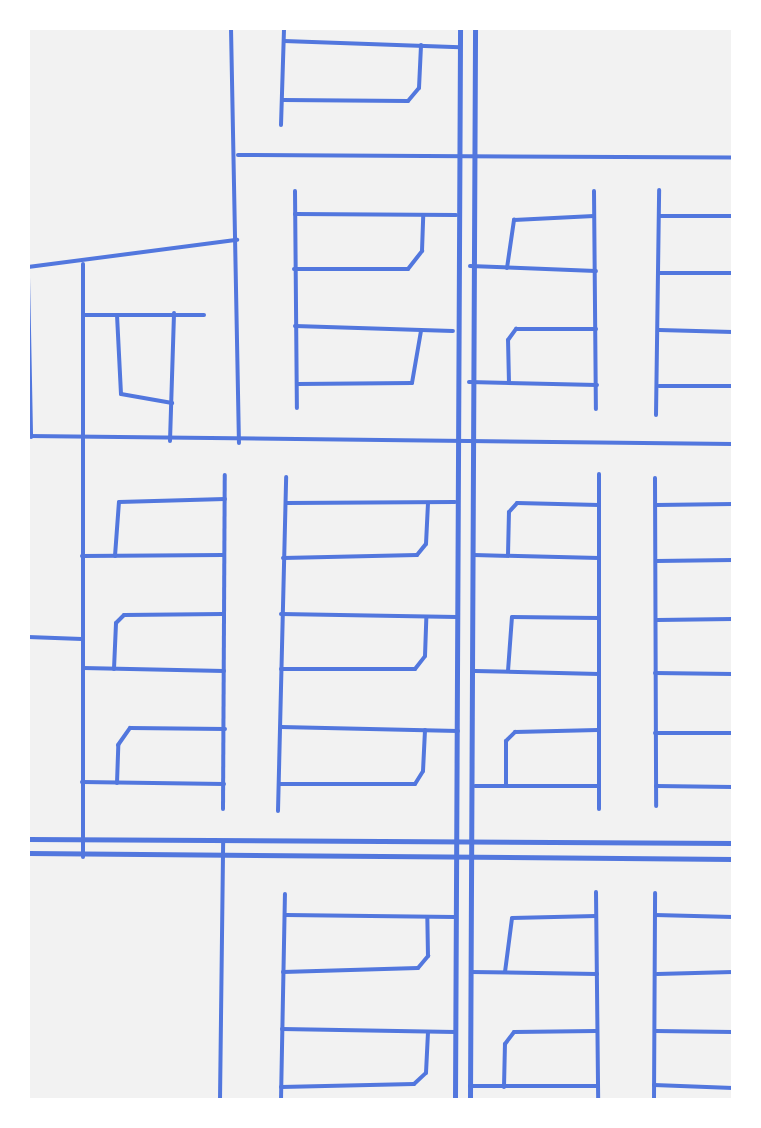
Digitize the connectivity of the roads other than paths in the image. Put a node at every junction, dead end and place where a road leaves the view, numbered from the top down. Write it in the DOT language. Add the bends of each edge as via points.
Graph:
graph roads {
  1 [pos="231,28"];
  2 [pos="284,28"];
  3 [pos="460,28"];
  4 [pos="475,28"];
  5 [pos="284,41"];
  6 [pos="421,45"];
  7 [pos="460,47"];
  8 [pos="283,100"];
  9 [pos="281,125"];
  10 [pos="238,155"];
  11 [pos="459,157"];
  12 [pos="474,157"];
  13 [pos="733,158"];
  14 [pos="659,190"];
  15 [pos="295,191"];
  16 [pos="594,191"];
  17 [pos="294,214"];
  18 [pos="423,215"];
  19 [pos="456,215"];
  20 [pos="594,216"];
  21 [pos="659,216"];
  22 [pos="733,216"];
  23 [pos="237,240"];
  24 [pos="83,264"];
  25 [pos="470,266"];
  26 [pos="28,267"];
  27 [pos="507,268"];
  28 [pos="294,269"];
  29 [pos="596,271"];
  30 [pos="658,273"];
  31 [pos="733,273"];
  32 [pos="28,277"];
  33 [pos="174,313"];
  34 [pos="83,315"];
  35 [pos="117,315"];
  36 [pos="204,315"];
  37 [pos="294,326"];
  38 [pos="28,327"];
  39 [pos="596,329"];
  40 [pos="659,330"];
  41 [pos="421,331"];
  42 [pos="453,331"];
  43 [pos="733,332"];
  44 [pos="469,382"];
  45 [pos="509,383"];
  46 [pos="297,384"];
  47 [pos="597,385"];
  48 [pos="659,386"];
  49 [pos="733,386"];
  50 [pos="172,403"];
  51 [pos="297,408"];
  52 [pos="596,409"];
  53 [pos="656,415"];
  54 [pos="30,437"];
  55 [pos="82,441"];
  56 [pos="170,441"];
  57 [pos="472,442"];
  58 [pos="239,443"];
  59 [pos="455,443"];
  60 [pos="733,444"];
  61 [pos="599,474"];
  62 [pos="225,475"];
  63 [pos="286,477"];
  64 [pos="655,478"];
  65 [pos="225,499"];
  66 [pos="455,502"];
  67 [pos="285,503"];
  68 [pos="428,503"];
  69 [pos="733,504"];
  70 [pos="599,505"];
  71 [pos="656,505"];
  72 [pos="223,555"];
  73 [pos="474,555"];
  74 [pos="508,555"];
  75 [pos="82,556"];
  76 [pos="115,556"];
  77 [pos="599,558"];
  78 [pos="282,559"];
  79 [pos="733,560"];
  80 [pos="656,561"];
  81 [pos="224,614"];
  82 [pos="281,614"];
  83 [pos="457,617"];
  84 [pos="426,618"];
  85 [pos="599,618"];
  86 [pos="733,619"];
  87 [pos="657,620"];
  88 [pos="28,637"];
  89 [pos="82,639"];
  90 [pos="82,668"];
  91 [pos="114,669"];
  92 [pos="281,669"];
  93 [pos="224,671"];
  94 [pos="475,671"];
  95 [pos="508,671"];
  96 [pos="655,673"];
  97 [pos="599,674"];
  98 [pos="733,674"];
  99 [pos="280,727"];
  100 [pos="225,729"];
  101 [pos="425,730"];
  102 [pos="598,730"];
  103 [pos="458,731"];
  104 [pos="655,733"];
  105 [pos="733,733"];
  106 [pos="82,782"];
  107 [pos="117,783"];
  108 [pos="224,784"];
  109 [pos="280,784"];
  110 [pos="475,786"];
  111 [pos="506,786"];
  112 [pos="599,786"];
  113 [pos="656,786"];
  114 [pos="733,787"];
  115 [pos="656,806"];
  116 [pos="223,809"];
  117 [pos="599,809"];
  118 [pos="278,811"];
  119 [pos="28,839"];
  120 [pos="82,839"];
  121 [pos="223,841"];
  122 [pos="457,843"];
  123 [pos="473,843"];
  124 [pos="733,843"];
  125 [pos="28,853"];
  126 [pos="456,855"];
  127 [pos="473,856"];
  128 [pos="83,857"];
  129 [pos="223,858"];
  130 [pos="733,859"];
  131 [pos="596,892"];
  132 [pos="655,893"];
  133 [pos="285,894"];
  134 [pos="285,915"];
  135 [pos="655,915"];
  136 [pos="596,916"];
  137 [pos="427,917"];
  138 [pos="455,917"];
  139 [pos="733,917"];
  140 [pos="283,972"];
  141 [pos="471,972"];
  142 [pos="505,972"];
  143 [pos="733,972"];
  144 [pos="597,974"];
  145 [pos="657,974"];
  146 [pos="282,1029"];
  147 [pos="596,1031"];
  148 [pos="655,1031"];
  149 [pos="428,1032"];
  150 [pos="455,1032"];
  151 [pos="733,1032"];
  152 [pos="654,1085"];
  153 [pos="470,1086"];
  154 [pos="598,1086"];
  155 [pos="281,1087"];
  156 [pos="504,1087"];
  157 [pos="733,1088"];
  158 [pos="220,1100"];
  159 [pos="281,1100"];
  160 [pos="455,1100"];
  161 [pos="470,1100"];
  162 [pos="598,1100"];
  163 [pos="654,1100"];
  1 -- 10 [label="street"];
  2 -- 5 [label="street"];
  3 -- 7 [label="street"];
  4 -- 12 [label="street"];
  5 -- 6 [label="street"];
  5 -- 8 [label="street"];
  6 -- 7 [label="street"];
  6 -- 8 [label="street" via="419,88 408,101"];
  7 -- 11 [label="street"];
  8 -- 9 [label="street"];
  10 -- 11 [label="street"];
  10 -- 23 [label="street"];
  11 -- 12 [label="street"];
  11 -- 19 [label="street"];
  12 -- 13 [label="street"];
  12 -- 25 [label="street"];
  14 -- 21 [label="street"];
  15 -- 17 [label="street"];
  16 -- 20 [label="street"];
  17 -- 18 [label="street"];
  17 -- 28 [label="street"];
  18 -- 19 [label="street"];
  18 -- 28 [label="street" via="422,251 408,269"];
  19 -- 42 [label="street"];
  20 -- 27 [label="street" via="514,220"];
  20 -- 29 [label="street"];
  21 -- 22 [label="street"];
  21 -- 30 [label="street"];
  23 -- 24 [label="street"];
  23 -- 58 [label="street"];
  24 -- 26 [label="street"];
  24 -- 34 [label="street"];
  25 -- 27 [label="street"];
  25 -- 44 [label="street"];
  27 -- 29 [label="street"];
  28 -- 37 [label="street"];
  29 -- 39 [label="street"];
  30 -- 31 [label="street"];
  30 -- 40 [label="street"];
  32 -- 38 [label="street"];
  33 -- 35 [label="street"];
  33 -- 36 [label="street"];
  33 -- 50 [label="street"];
  34 -- 35 [label="street"];
  34 -- 55 [label="street"];
  35 -- 50 [label="street" via="121,394"];
  37 -- 41 [label="street"];
  37 -- 46 [label="street"];
  38 -- 54 [label="street"];
  39 -- 45 [label="street" via="516,329 508,340"];
  39 -- 47 [label="street"];
  40 -- 43 [label="street"];
  40 -- 48 [label="street"];
  41 -- 42 [label="street"];
  41 -- 46 [label="street" via="412,383"];
  42 -- 59 [label="street"];
  44 -- 45 [label="street"];
  44 -- 57 [label="street"];
  45 -- 47 [label="street"];
  46 -- 51 [label="street"];
  47 -- 52 [label="street"];
  48 -- 49 [label="street"];
  48 -- 53 [label="street"];
  50 -- 56 [label="street"];
  54 -- 55 [label="street"];
  55 -- 56 [label="street"];
  55 -- 75 [label="street"];
  56 -- 58 [label="street"];
  57 -- 59 [label="street"];
  57 -- 60 [label="street"];
  57 -- 73 [label="street"];
  58 -- 59 [label="street"];
  59 -- 66 [label="street"];
  61 -- 70 [label="street"];
  62 -- 65 [label="street"];
  63 -- 67 [label="street"];
  64 -- 71 [label="street"];
  65 -- 72 [label="street"];
  65 -- 76 [label="street" via="119,502"];
  66 -- 68 [label="street"];
  66 -- 83 [label="street"];
  67 -- 68 [label="street"];
  67 -- 78 [label="street"];
  68 -- 78 [label="street" via="426,544 417,555"];
  69 -- 71 [label="street"];
  70 -- 74 [label="street" via="517,503 509,512"];
  70 -- 77 [label="street"];
  71 -- 80 [label="street"];
  72 -- 76 [label="street"];
  72 -- 81 [label="street"];
  73 -- 74 [label="street"];
  73 -- 94 [label="street"];
  74 -- 77 [label="street"];
  75 -- 76 [label="street"];
  75 -- 89 [label="street"];
  77 -- 85 [label="street"];
  78 -- 82 [label="street"];
  79 -- 80 [label="street"];
  80 -- 87 [label="street"];
  81 -- 91 [label="street" via="124,615 116,623"];
  81 -- 93 [label="street"];
  82 -- 84 [label="street"];
  82 -- 92 [label="street"];
  83 -- 84 [label="street"];
  83 -- 103 [label="street"];
  84 -- 92 [label="street" via="425,656 415,669"];
  85 -- 95 [label="street" via="512,617"];
  85 -- 97 [label="street"];
  86 -- 87 [label="street"];
  87 -- 96 [label="street"];
  88 -- 89 [label="street"];
  89 -- 90 [label="street"];
  90 -- 91 [label="street"];
  90 -- 106 [label="street"];
  91 -- 93 [label="street"];
  92 -- 99 [label="street"];
  93 -- 100 [label="street"];
  94 -- 95 [label="street"];
  94 -- 110 [label="street"];
  95 -- 97 [label="street"];
  96 -- 98 [label="street"];
  96 -- 104 [label="street"];
  97 -- 102 [label="street"];
  99 -- 101 [label="street"];
  99 -- 109 [label="street"];
  100 -- 107 [label="street" via="130,728 118,745"];
  100 -- 108 [label="street"];
  101 -- 103 [label="street"];
  101 -- 109 [label="street" via="423,771 415,784"];
  102 -- 111 [label="street" via="515,732 506,741"];
  102 -- 112 [label="street"];
  103 -- 122 [label="street"];
  104 -- 105 [label="street"];
  104 -- 113 [label="street"];
  106 -- 107 [label="street"];
  106 -- 120 [label="street"];
  107 -- 108 [label="street"];
  108 -- 116 [label="street"];
  109 -- 118 [label="street"];
  110 -- 111 [label="street"];
  110 -- 123 [label="street"];
  111 -- 112 [label="street"];
  112 -- 117 [label="street"];
  113 -- 114 [label="street"];
  113 -- 115 [label="street"];
  119 -- 120 [label="street"];
  120 -- 121 [label="street"];
  120 -- 128 [label="street"];
  121 -- 122 [label="street"];
  121 -- 129 [label="street"];
  122 -- 123 [label="street"];
  122 -- 126 [label="street"];
  123 -- 124 [label="street"];
  123 -- 127 [label="street"];
  125 -- 128 [label="street"];
  126 -- 127 [label="street"];
  126 -- 129 [label="street"];
  126 -- 138 [label="street"];
  127 -- 130 [label="street"];
  127 -- 141 [label="street"];
  128 -- 129 [label="street"];
  129 -- 158 [label="street"];
  131 -- 136 [label="street"];
  132 -- 135 [label="street"];
  133 -- 134 [label="street"];
  134 -- 137 [label="street"];
  134 -- 140 [label="street"];
  135 -- 139 [label="street"];
  135 -- 145 [label="street"];
  136 -- 142 [label="street" via="512,918"];
  136 -- 144 [label="street"];
  137 -- 138 [label="street"];
  137 -- 140 [label="street" via="428,956 418,968"];
  138 -- 150 [label="street"];
  140 -- 146 [label="street"];
  141 -- 142 [label="street"];
  141 -- 153 [label="street"];
  142 -- 144 [label="street"];
  143 -- 145 [label="street"];
  144 -- 147 [label="street"];
  145 -- 148 [label="street"];
  146 -- 149 [label="street"];
  146 -- 155 [label="street"];
  147 -- 154 [label="street"];
  147 -- 156 [label="street" via="514,1032 505,1044"];
  148 -- 151 [label="street"];
  148 -- 152 [label="street"];
  149 -- 150 [label="street"];
  149 -- 155 [label="street" via="426,1073 414,1084"];
  150 -- 160 [label="street"];
  152 -- 157 [label="street"];
  152 -- 163 [label="street"];
  153 -- 156 [label="street"];
  153 -- 161 [label="street"];
  154 -- 156 [label="street"];
  154 -- 162 [label="street"];
  155 -- 159 [label="street"];
}
